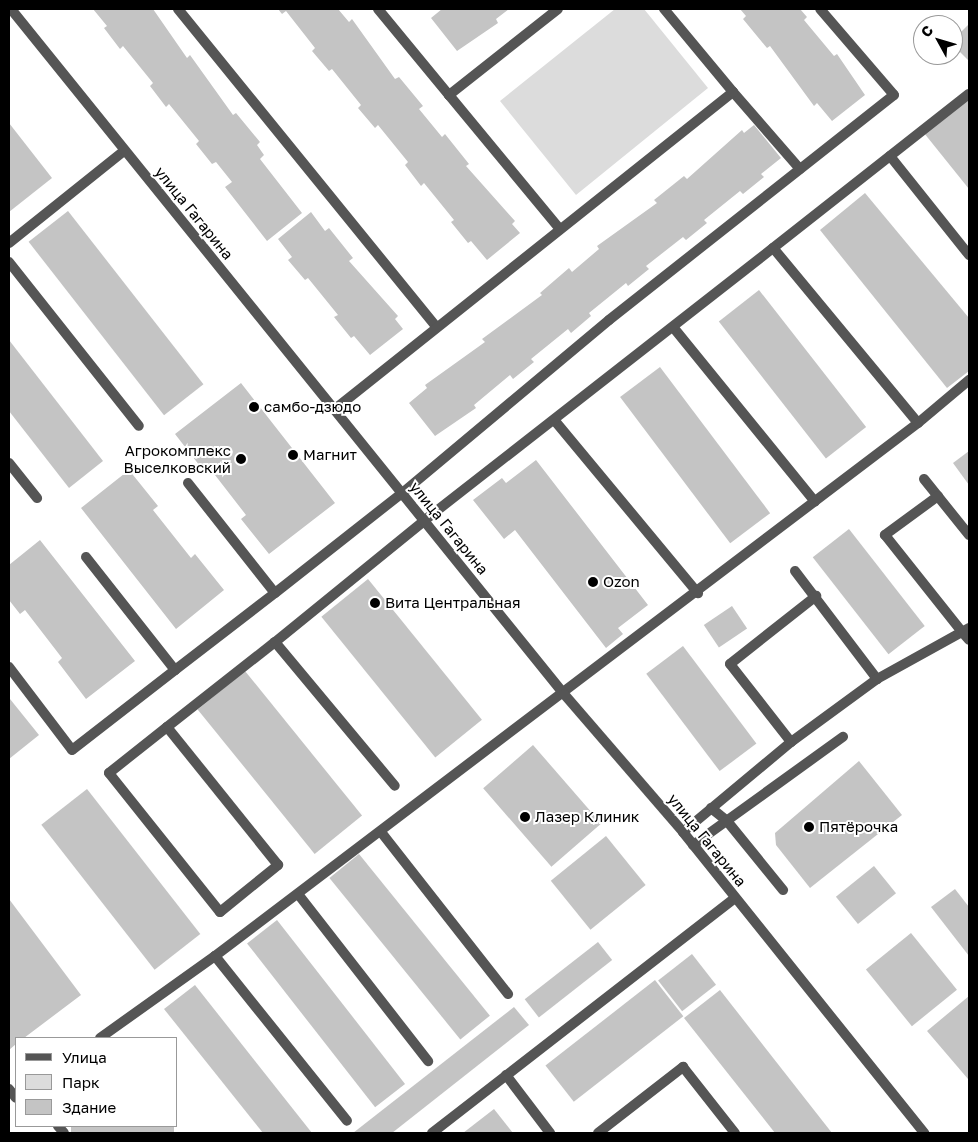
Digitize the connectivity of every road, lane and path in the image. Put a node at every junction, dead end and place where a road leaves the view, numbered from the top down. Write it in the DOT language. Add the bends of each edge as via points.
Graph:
graph roads {
  1 [pos="11,9"];
  2 [pos="178,9"];
  3 [pos="378,9"];
  4 [pos="558,9"];
  5 [pos="664,9"];
  6 [pos="820,9"];
  7 [pos="733,92"];
  8 [pos="969,94"];
  9 [pos="449,95"];
  10 [pos="124,151"];
  11 [pos="890,156"];
  12 [pos="800,169"];
  13 [pos="560,229"];
  14 [pos="9,243"];
  15 [pos="773,248"];
  16 [pos="969,255"];
  17 [pos="9,262"];
  18 [pos="436,326"];
  19 [pos="673,327"];
  20 [pos="969,380"];
  21 [pos="335,410"];
  22 [pos="555,421"];
  23 [pos="918,423"];
  24 [pos="139,426"];
  25 [pos="9,463"];
  26 [pos="924,479"];
  27 [pos="188,483"];
  28 [pos="402,494"];
  29 [pos="938,496"];
  30 [pos="37,498"];
  31 [pos="815,502"];
  32 [pos="424,522"];
  33 [pos="969,535"];
  34 [pos="86,557"];
  35 [pos="794,570"];
  36 [pos="275,593"];
  37 [pos="698,593"];
  38 [pos="816,596"];
  39 [pos="967,634"];
  40 [pos="275,642"];
  41 [pos="9,667"];
  42 [pos="174,670"];
  43 [pos="877,679"];
  44 [pos="564,694"];
  45 [pos="167,727"];
  46 [pos="844,737"];
  47 [pos="791,742"];
  48 [pos="395,786"];
  49 [pos="711,808"];
  50 [pos="727,821"];
  51 [pos="381,832"];
  52 [pos="683,832"];
  53 [pos="693,844"];
  54 [pos="783,890"];
  55 [pos="298,894"];
  56 [pos="735,898"];
  57 [pos="215,956"];
  58 [pos="508,994"];
  59 [pos="101,1037"];
  60 [pos="428,1061"];
  61 [pos="506,1076"];
  62 [pos="347,1121"];
  63 [pos="432,1133"];
  64 [pos="550,1133"];
  65 [pos="598,1133"];
  66 [pos="735,1133"];
  67 [pos="924,1133"];
  1 -- 10 [label="street, улица Гагарина"];
  2 -- 18 [label="street"];
  3 -- 9 [label="street"];
  4 -- 9 [label="street"];
  5 -- 7 [label="street"];
  6 -- 12 [label="street" via="894,95"];
  7 -- 12 [label="street"];
  7 -- 13 [label="street"];
  8 -- 11 [label="street"];
  9 -- 13 [label="street"];
  10 -- 14 [label="street"];
  10 -- 21 [label="street, улица Гагарина"];
  11 -- 15 [label="street"];
  11 -- 16 [label="street"];
  12 -- 28 [label="street" via="609,320"];
  13 -- 18 [label="street"];
  15 -- 19 [label="street"];
  15 -- 23 [label="street"];
  17 -- 24 [label="street"];
  18 -- 21 [label="street"];
  19 -- 22 [label="street"];
  19 -- 31 [label="street"];
  20 -- 23 [label="street"];
  21 -- 28 [label="street, улица Гагарина"];
  22 -- 32 [label="street"];
  22 -- 37 [label="street"];
  23 -- 31 [label="street"];
  25 -- 30 [label="street"];
  26 -- 29 [label="street"];
  27 -- 36 [label="street"];
  28 -- 32 [label="street, улица Гагарина"];
  28 -- 36 [label="street"];
  29 -- 33 [label="street"];
  29 -- 39 [label="street" via="884,535"];
  31 -- 37 [label="street"];
  32 -- 40 [label="street"];
  32 -- 44 [label="street, улица Гагарина"];
  34 -- 42 [label="street"];
  35 -- 38 [label="street"];
  36 -- 42 [label="street"];
  37 -- 44 [label="street"];
  38 -- 43 [label="street"];
  38 -- 47 [label="street" via="730,664"];
  39 -- 43 [label="street"];
  40 -- 45 [label="street"];
  40 -- 48 [label="street"];
  41 -- 42 [label="street" via="72,750"];
  43 -- 47 [label="street"];
  44 -- 51 [label="street"];
  44 -- 52 [label="street, улица Гагарина"];
  45 -- 45 [label="street" via="278,865 220,912 109,774"];
  46 -- 50 [label="street"];
  47 -- 49 [label="street"];
  49 -- 50 [label="street"];
  49 -- 52 [label="street"];
  50 -- 53 [label="street"];
  50 -- 54 [label="street"];
  51 -- 55 [label="street"];
  51 -- 58 [label="street"];
  52 -- 53 [label="street, улица Гагарина"];
  53 -- 56 [label="street, улица Гагарина"];
  55 -- 57 [label="street"];
  55 -- 60 [label="street"];
  56 -- 61 [label="street"];
  56 -- 67 [label="street, улица Гагарина"];
  57 -- 59 [label="street"];
  57 -- 62 [label="street"];
  61 -- 63 [label="street"];
  61 -- 64 [label="street"];
  65 -- 66 [label="street" via="683,1067"];
}
